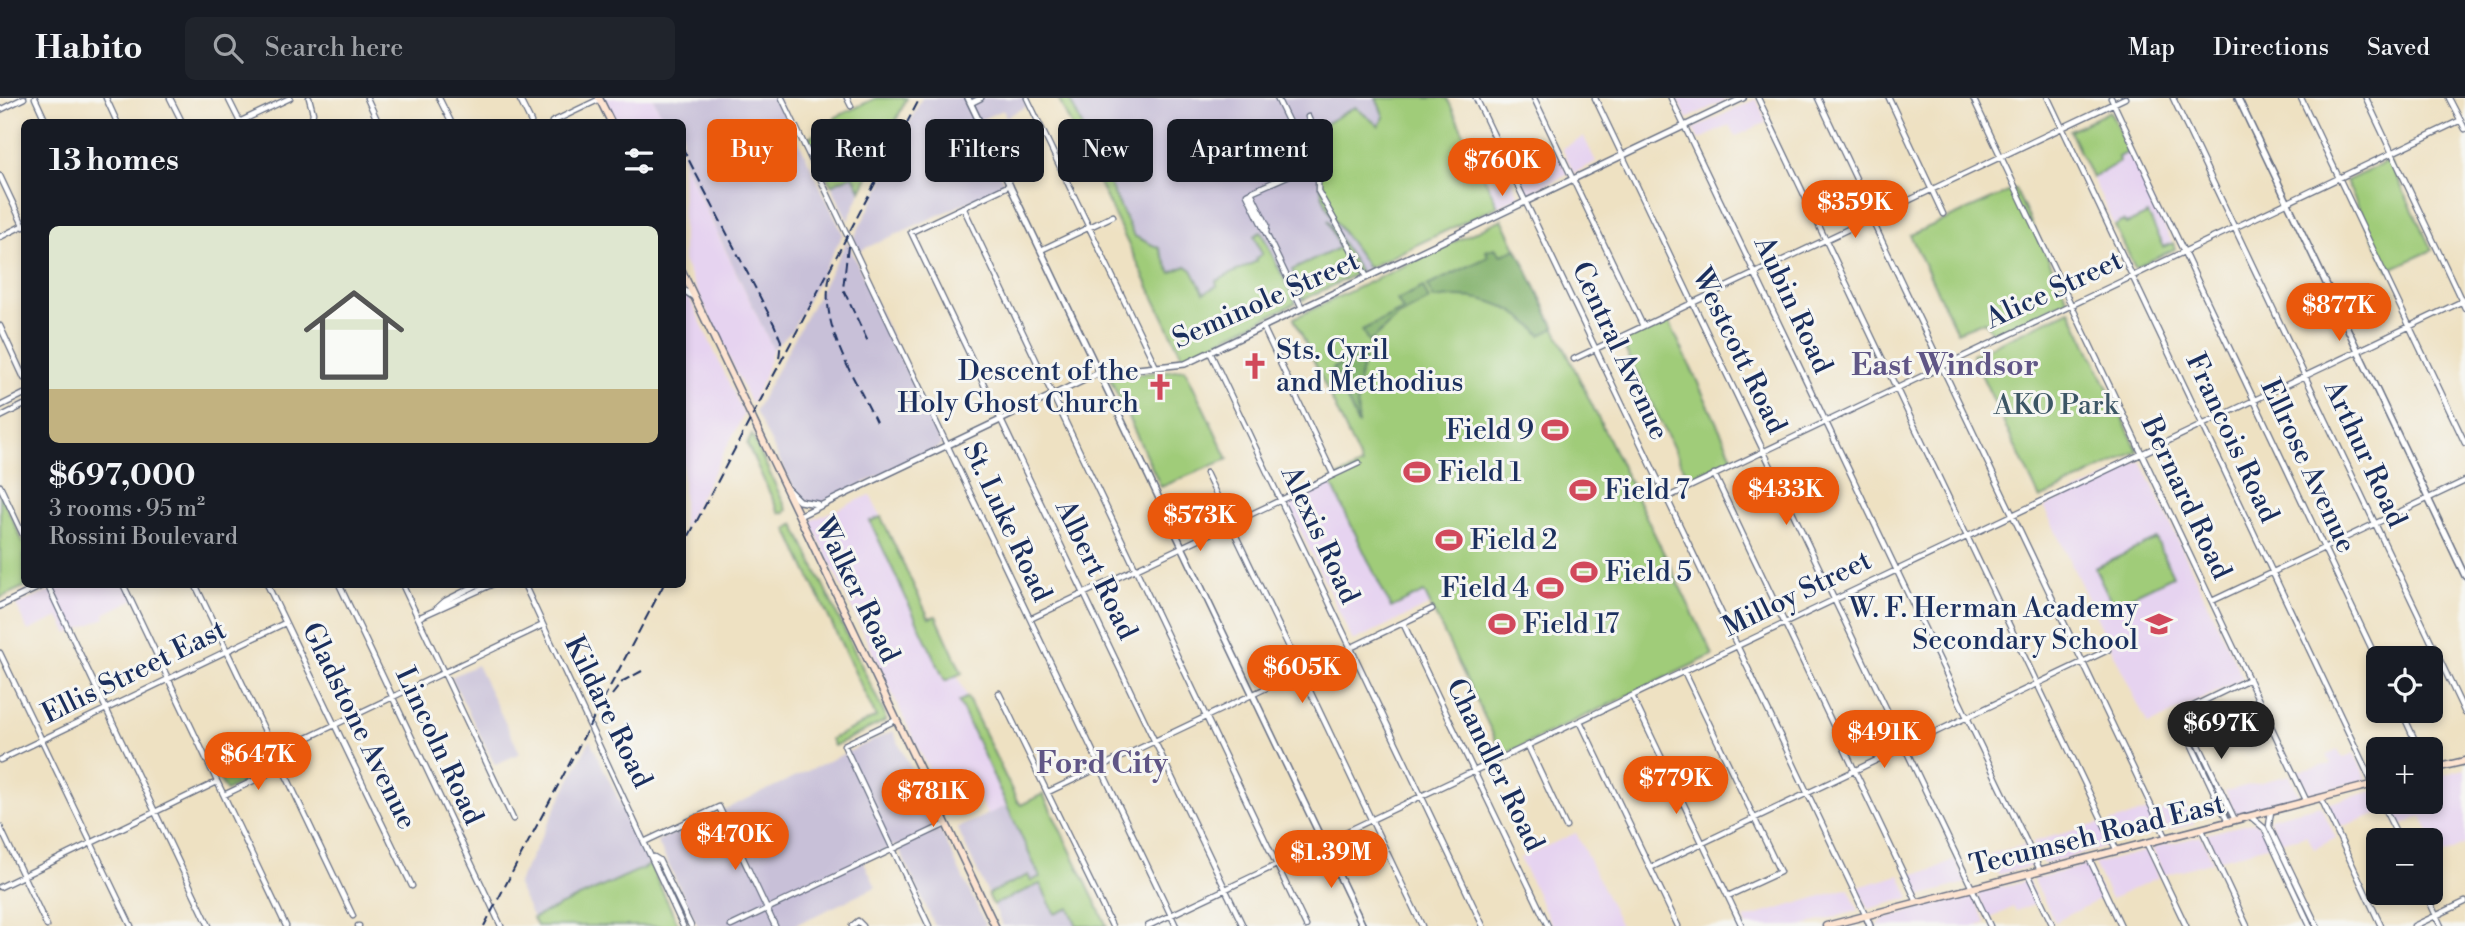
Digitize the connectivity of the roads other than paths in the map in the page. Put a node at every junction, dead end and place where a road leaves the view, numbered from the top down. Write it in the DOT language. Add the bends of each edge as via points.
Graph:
graph roads {
  1 [pos="24,98"];
  2 [pos="35,98"];
  3 [pos="106,98"];
  4 [pos="170,98"];
  5 [pos="228,98"];
  6 [pos="290,98"];
  7 [pos="309,98"];
  8 [pos="366,98"];
  9 [pos="439,98"];
  10 [pos="519,98"];
  11 [pos="782,98"];
  12 [pos="847,98"];
  13 [pos="981,98"];
  14 [pos="1027,98"];
  15 [pos="1277,98"];
  16 [pos="1476,98"];
  17 [pos="1534,98"];
  18 [pos="1595,98"];
  19 [pos="1671,98"];
  20 [pos="1743,98"];
  21 [pos="1758,98"];
  22 [pos="1818,98"];
  23 [pos="1889,98"];
  24 [pos="1973,98"];
  25 [pos="2048,98"];
  26 [pos="2125,98"];
  27 [pos="2173,98"];
  28 [pos="2238,98"];
  29 [pos="2301,98"];
  30 [pos="2366,98"];
  31 [pos="2449,98"];
  32 [pos="600,99"];
  33 [pos="969,100"];
  34 [pos="2112,101"];
  35 [pos="851,106"];
  36 [pos="0,110"];
  37 [pos="1308,117"];
  38 [pos="45,119"];
  39 [pos="116,119"];
  40 [pos="180,119"];
  41 [pos="238,119"];
  42 [pos="245,119"];
  43 [pos="312,119"];
  44 [pos="376,119"];
  45 [pos="450,119"];
  46 [pos="530,119"];
  47 [pos="558,119"];
  48 [pos="610,119"];
  49 [pos="2460,120"];
  50 [pos="1684,126"];
  51 [pos="2062,128"];
  52 [pos="2465,129"];
  53 [pos="2392,153"];
  54 [pos="1622,155"];
  55 [pos="2001,156"];
  56 [pos="0,176"];
  57 [pos="2339,178"];
  58 [pos="1573,179"];
  59 [pos="1010,185"];
  60 [pos="1932,189"];
  61 [pos="1526,202"];
  62 [pos="2287,202"];
  63 [pos="963,207"];
  64 [pos="1943,214"];
  65 [pos="1113,216"];
  66 [pos="1873,218"];
  67 [pos="21,220"];
  68 [pos="21,227"];
  69 [pos="1089,228"];
  70 [pos="2235,228"];
  71 [pos="0,237"];
  72 [pos="1826,240"];
  73 [pos="1041,250"];
  74 [pos="2184,252"];
  75 [pos="1755,274"];
  76 [pos="2132,276"];
  77 [pos="1367,277"];
  78 [pos="686,280"];
  79 [pos="686,292"];
  80 [pos="696,298"];
  81 [pos="2463,300"];
  82 [pos="1693,303"];
  83 [pos="2072,305"];
  84 [pos="1302,307"];
  85 [pos="2465,308"];
  86 [pos="2409,326"];
  87 [pos="0,327"];
  88 [pos="1263,327"];
  89 [pos="1643,327"];
  90 [pos="1596,349"];
  91 [pos="2358,350"];
  92 [pos="1210,352"];
  93 [pos="1574,359"];
  94 [pos="1942,366"];
  95 [pos="1156,368"];
  96 [pos="21,372"];
  97 [pos="1099,373"];
  98 [pos="2305,375"];
  99 [pos="1896,388"];
  100 [pos="1053,395"];
  101 [pos="21,396"];
  102 [pos="2254,400"];
  103 [pos="0,406"];
  104 [pos="21,406"];
  105 [pos="2,416"];
  106 [pos="1001,419"];
  107 [pos="1825,421"];
  108 [pos="2202,424"];
  109 [pos="2465,443"];
  110 [pos="947,445"];
  111 [pos="1763,450"];
  112 [pos="2142,453"];
  113 [pos="1359,463"];
  114 [pos="1206,473"];
  115 [pos="1334,474"];
  116 [pos="1714,474"];
  117 [pos="2465,481"];
  118 [pos="0,486"];
  119 [pos="786,488"];
  120 [pos="1666,498"];
  121 [pos="2428,499"];
  122 [pos="1280,500"];
  123 [pos="824,503"];
  124 [pos="2012,514"];
  125 [pos="799,516"];
  126 [pos="1230,524"];
  127 [pos="2375,524"];
  128 [pos="21,531"];
  129 [pos="1967,536"];
  130 [pos="1182,547"];
  131 [pos="2324,548"];
  132 [pos="1136,569"];
  133 [pos="1896,569"];
  134 [pos="2273,573"];
  135 [pos="2465,576"];
  136 [pos="38,588"];
  137 [pos="48,588"];
  138 [pos="125,588"];
  139 [pos="197,588"];
  140 [pos="269,588"];
  141 [pos="341,588"];
  142 [pos="404,588"];
  143 [pos="471,588"];
  144 [pos="485,588"];
  145 [pos="526,588"];
  146 [pos="1084,594"];
  147 [pos="1834,599"];
  148 [pos="2212,601"];
  149 [pos="0,606"];
  150 [pos="1432,609"];
  151 [pos="435,610"];
  152 [pos="418,618"];
  153 [pos="1030,619"];
  154 [pos="285,622"];
  155 [pos="1785,622"];
  156 [pos="1403,623"];
  157 [pos="543,625"];
  158 [pos="1737,646"];
  159 [pos="2370,646"];
  160 [pos="1351,648"];
  161 [pos="2108,650"];
  162 [pos="227,651"];
  163 [pos="0,653"];
  164 [pos="2083,662"];
  165 [pos="1684,671"];
  166 [pos="1300,672"];
  167 [pos="444,673"];
  168 [pos="168,679"];
  169 [pos="2249,679"];
  170 [pos="2037,684"];
  171 [pos="999,692"];
  172 [pos="1253,695"];
  173 [pos="1632,696"];
  174 [pos="392,697"];
  175 [pos="106,709"];
  176 [pos="2180,713"];
  177 [pos="2465,713"];
  178 [pos="1206,717"];
  179 [pos="1967,717"];
  180 [pos="896,720"];
  181 [pos="1580,721"];
  182 [pos="335,725"];
  183 [pos="42,740"];
  184 [pos="270,741"];
  185 [pos="1154,741"];
  186 [pos="1528,746"];
  187 [pos="1905,746"];
  188 [pos="275,753"];
  189 [pos="0,760"];
  190 [pos="2465,761"];
  191 [pos="2366,763"];
  192 [pos="2443,766"];
  193 [pos="282,767"];
  194 [pos="1101,767"];
  195 [pos="211,769"];
  196 [pos="1855,770"];
  197 [pos="1474,771"];
  198 [pos="218,782"];
  199 [pos="2366,786"];
  200 [pos="2219,787"];
  201 [pos="2213,790"];
  202 [pos="1048,792"];
  203 [pos="1807,793"];
  204 [pos="224,795"];
  205 [pos="1422,796"];
  206 [pos="2321,798"];
  207 [pos="2307,802"];
  208 [pos="155,811"];
  209 [pos="2271,811"];
  210 [pos="2251,817"];
  211 [pos="1754,818"];
  212 [pos="513,819"];
  213 [pos="1371,820"];
  214 [pos="2232,822"];
  215 [pos="946,824"];
  216 [pos="0,827"];
  217 [pos="1566,827"];
  218 [pos="2267,827"];
  219 [pos="2202,830"];
  220 [pos="2167,839"];
  221 [pos="646,841"];
  222 [pos="91,842"];
  223 [pos="1324,843"];
  224 [pos="1702,843"];
  225 [pos="2147,844"];
  226 [pos="893,849"];
  227 [pos="2117,851"];
  228 [pos="654,857"];
  229 [pos="2089,858"];
  230 [pos="1278,865"];
  231 [pos="1650,868"];
  232 [pos="2040,871"];
  233 [pos="2028,874"];
  234 [pos="23,876"];
  235 [pos="412,886"];
  236 [pos="0,887"];
  237 [pos="1973,888"];
  238 [pos="1225,890"];
  239 [pos="1728,896"];
  240 [pos="1917,902"];
  241 [pos="2465,902"];
  242 [pos="2431,905"];
  243 [pos="767,909"];
  244 [pos="1171,915"];
  245 [pos="353,916"];
  246 [pos="1866,916"];
  247 [pos="2436,916"];
  248 [pos="47,926"];
  249 [pos="131,926"];
  250 [pos="209,926"];
  251 [pos="286,926"];
  252 [pos="501,926"];
  253 [pos="683,926"];
  254 [pos="691,926"];
  255 [pos="731,926"];
  256 [pos="775,926"];
  257 [pos="852,926"];
  258 [pos="863,926"];
  259 [pos="929,926"];
  260 [pos="995,926"];
  261 [pos="1112,926"];
  262 [pos="1147,926"];
  263 [pos="1176,926"];
  264 [pos="1242,926"];
  265 [pos="1307,926"];
  266 [pos="1363,926"];
  267 [pos="1422,926"];
  268 [pos="1483,926"];
  269 [pos="1548,926"];
  270 [pos="1678,926"];
  271 [pos="1742,926"];
  272 [pos="1826,926"];
  273 [pos="1870,926"];
  274 [pos="1990,926"];
  275 [pos="2053,926"];
  276 [pos="2121,926"];
  277 [pos="2186,926"];
  278 [pos="2246,926"];
  279 [pos="2310,926"];
  280 [pos="2317,926"];
  281 [pos="2381,926"];
  282 [pos="2414,926"];
  283 [pos="2441,926"];
  1 -- 36 [label="street"];
  2 -- 38 [label="street"];
  3 -- 39 [label="street"];
  4 -- 40 [label="street"];
  5 -- 41 [label="street"];
  6 -- 42 [label="street"];
  7 -- 43 [label="street"];
  8 -- 44 [label="street"];
  9 -- 45 [label="street"];
  10 -- 46 [label="street"];
  11 -- 110 [label="street, St. Luke Road"];
  12 -- 35 [label="street"];
  13 -- 33 [label="street"];
  14 -- 69 [label="street"];
  15 -- 84 [label="street" via="1310,166 1251,192"];
  16 -- 61 [label="street, Central Avenue"];
  17 -- 58 [label="street"];
  18 -- 54 [label="street, Westcott Road"];
  19 -- 50 [label="street, Aubin Road"];
  20 -- 50 [label="street, Seminole Street"];
  21 -- 72 [label="street"];
  22 -- 66 [label="street"];
  23 -- 60 [label="street"];
  24 -- 55 [label="street, Bernard Road"];
  25 -- 51 [label="street, Francois Road"];
  26 -- 34 [label="street"];
  27 -- 70 [label="street, Arthur Road"];
  28 -- 62 [label="street"];
  29 -- 57 [label="street"];
  30 -- 53 [label="street"];
  31 -- 49 [label="street"];
  32 -- 47 [label="street"];
  32 -- 48 [label="main road"];
  33 -- 59 [label="street"];
  34 -- 51 [label="street"];
  34 -- 74 [label="street, Ellrose Avenue"];
  37 -- 77 [label="street" via="1319,142 1318,191"];
  49 -- 52 [label="street"];
  49 -- 53 [label="street, Alice Street"];
  50 -- 54 [label="street, Seminole Street"];
  50 -- 75 [label="street, Aubin Road"];
  51 -- 55 [label="street"];
  51 -- 76 [label="street, Francois Road"];
  53 -- 57 [label="street, Alice Street"];
  53 -- 81 [label="street"];
  54 -- 58 [label="street, Seminole Street"];
  54 -- 82 [label="street, Westcott Road"];
  55 -- 60 [label="street"];
  55 -- 83 [label="street, Bernard Road"];
  56 -- 67 [label="street"];
  57 -- 62 [label="street, Alice Street"];
  57 -- 86 [label="street"];
  58 -- 61 [label="street, Seminole Street"];
  58 -- 89 [label="street"];
  59 -- 63 [label="street"];
  59 -- 73 [label="street"];
  60 -- 64 [label="street"];
  60 -- 66 [label="street"];
  61 -- 77 [label="street, Seminole Street"];
  61 -- 90 [label="street, Central Avenue"];
  62 -- 70 [label="street, Alice Street"];
  62 -- 91 [label="street"];
  63 -- 100 [label="street"];
  63 -- 106 [label="street, Albert Road" via="911,232"];
  65 -- 69 [label="street"];
  66 -- 72 [label="street"];
  66 -- 94 [label="street"];
  68 -- 71 [label="street"];
  69 -- 73 [label="street"];
  69 -- 95 [label="street"];
  70 -- 74 [label="street, Alice Street"];
  70 -- 98 [label="street, Arthur Road"];
  72 -- 75 [label="street"];
  72 -- 99 [label="street"];
  73 -- 97 [label="street"];
  74 -- 76 [label="street, Alice Street"];
  74 -- 102 [label="street, Ellrose Avenue"];
  75 -- 82 [label="street"];
  75 -- 107 [label="street, Aubin Road"];
  76 -- 83 [label="street, Alice Street"];
  76 -- 108 [label="street, Francois Road"];
  77 -- 84 [label="street, Seminole Street"];
  78 -- 80 [label="main road, Walker Road"];
  79 -- 80 [label="street"];
  80 -- 119 [label="main road, Walker Road"];
  81 -- 85 [label="street"];
  81 -- 86 [label="street, Milloy Street"];
  82 -- 89 [label="street"];
  82 -- 111 [label="street, Westcott Road"];
  83 -- 94 [label="street, Alice Street"];
  83 -- 112 [label="street, Bernard Road"];
  84 -- 88 [label="street, Seminole Street"];
  86 -- 91 [label="street, Milloy Street"];
  86 -- 109 [label="street"];
  87 -- 96 [label="street"];
  88 -- 92 [label="street, Seminole Street"];
  88 -- 115 [label="street"];
  89 -- 90 [label="street"];
  90 -- 93 [label="street"];
  90 -- 120 [label="street, Central Avenue"];
  91 -- 98 [label="street, Milloy Street"];
  91 -- 121 [label="street"];
  92 -- 95 [label="street, Seminole Street" via="1185,364"];
  92 -- 122 [label="street, Alexis Road"];
  94 -- 99 [label="street, Alice Street"];
  94 -- 124 [label="street"];
  95 -- 97 [label="street, Seminole Street"];
  97 -- 100 [label="street, Seminole Street"];
  97 -- 130 [label="street"];
  98 -- 102 [label="street, Milloy Street"];
  98 -- 127 [label="street, Arthur Road"];
  99 -- 107 [label="street, Alice Street"];
  99 -- 129 [label="street"];
  100 -- 106 [label="street, Seminole Street"];
  100 -- 132 [label="street"];
  101 -- 103 [label="street"];
  102 -- 108 [label="street, Milloy Street"];
  102 -- 131 [label="street, Ellrose Avenue"];
  103 -- 105 [label="street"];
  104 -- 105 [label="street"];
  106 -- 110 [label="street, Seminole Street"];
  106 -- 146 [label="street, Albert Road"];
  107 -- 111 [label="street, Alice Street"];
  107 -- 133 [label="street, Aubin Road"];
  108 -- 112 [label="street, Milloy Street"];
  108 -- 134 [label="street, Francois Road"];
  110 -- 123 [label="street, Seminole Street"];
  110 -- 153 [label="street, St. Luke Road"];
  111 -- 116 [label="street, Alice Street"];
  111 -- 147 [label="street, Westcott Road"];
  112 -- 124 [label="street, Milloy Street"];
  112 -- 148 [label="street, Bernard Road"];
  113 -- 115 [label="street"];
  114 -- 126 [label="street"];
  115 -- 122 [label="street"];
  116 -- 120 [label="street, Alice Street"];
  116 -- 155 [label="street"];
  117 -- 121 [label="street"];
  118 -- 128 [label="street"];
  119 -- 123 [label="street" via="799,501"];
  119 -- 125 [label="main road, Walker Road"];
  120 -- 158 [label="street, Central Avenue"];
  121 -- 127 [label="street"];
  121 -- 135 [label="street"];
  122 -- 126 [label="street"];
  122 -- 160 [label="street, Alexis Road"];
  123 -- 125 [label="street, Seminole Street"];
  124 -- 129 [label="street, Milloy Street"];
  124 -- 164 [label="street"];
  125 -- 180 [label="main road, Walker Road"];
  126 -- 130 [label="street"];
  126 -- 166 [label="street"];
  127 -- 131 [label="street"];
  127 -- 177 [label="street, Arthur Road"];
  129 -- 133 [label="street, Milloy Street"];
  129 -- 170 [label="street"];
  130 -- 132 [label="street"];
  130 -- 172 [label="street"];
  131 -- 134 [label="street"];
  131 -- 159 [label="street, Ellrose Avenue"];
  132 -- 146 [label="street"];
  132 -- 178 [label="street"];
  133 -- 147 [label="street, Milloy Street"];
  133 -- 179 [label="street, Aubin Road"];
  134 -- 148 [label="street"];
  134 -- 191 [label="street, Francois Road"];
  136 -- 149 [label="street"];
  137 -- 175 [label="street"];
  138 -- 168 [label="street"];
  139 -- 162 [label="street"];
  140 -- 154 [label="street, Gladstone Avenue"];
  141 -- 174 [label="street, Lincoln Road"];
  142 -- 152 [label="street"];
  143 -- 151 [label="street"];
  144 -- 151 [label="street"];
  145 -- 157 [label="street, Kildare Road"];
  146 -- 153 [label="street"];
  146 -- 185 [label="street, Albert Road"];
  147 -- 155 [label="street, Milloy Street"];
  147 -- 187 [label="street, Westcott Road"];
  148 -- 169 [label="street, Bernard Road"];
  150 -- 156 [label="street"];
  151 -- 152 [label="street"];
  152 -- 167 [label="street"];
  153 -- 194 [label="street, St. Luke Road"];
  154 -- 162 [label="street, Ellis Street East"];
  154 -- 182 [label="street, Gladstone Avenue"];
  155 -- 158 [label="street, Milloy Street"];
  155 -- 196 [label="street"];
  156 -- 160 [label="street"];
  156 -- 197 [label="street, Chandler Road"];
  157 -- 167 [label="street"];
  157 -- 221 [label="street, Kildare Road"];
  158 -- 165 [label="street, Milloy Street"];
  158 -- 203 [label="street, Central Avenue"];
  160 -- 166 [label="street"];
  160 -- 205 [label="street, Alexis Road"];
  161 -- 164 [label="street"];
  162 -- 168 [label="street, Ellis Street East"];
  162 -- 184 [label="street"];
  163 -- 183 [label="street"];
  164 -- 170 [label="street"];
  164 -- 220 [label="street"];
  165 -- 173 [label="street, Milloy Street"];
  165 -- 211 [label="street"];
  166 -- 172 [label="street"];
  166 -- 213 [label="street"];
  167 -- 174 [label="street"];
  167 -- 212 [label="street"];
  168 -- 175 [label="street, Ellis Street East"];
  168 -- 195 [label="street"];
  169 -- 176 [label="street"];
  169 -- 207 [label="street, Bernard Road"];
  170 -- 179 [label="street"];
  170 -- 227 [label="street"];
  171 -- 202 [label="street"];
  172 -- 178 [label="street"];
  172 -- 223 [label="street"];
  173 -- 181 [label="street, Milloy Street"];
  173 -- 224 [label="street"];
  174 -- 182 [label="street"];
  174 -- 252 [label="street, Lincoln Road"];
  175 -- 183 [label="street, Ellis Street East"];
  175 -- 208 [label="street"];
  176 -- 200 [label="street"];
  176 -- 201 [label="street"];
  178 -- 185 [label="street"];
  178 -- 230 [label="street"];
  179 -- 187 [label="street"];
  179 -- 232 [label="street, Aubin Road"];
  180 -- 215 [label="main road, Walker Road"];
  180 -- 226 [label="street" via="844,745"];
  181 -- 186 [label="street, Milloy Street"];
  181 -- 231 [label="street"];
  182 -- 188 [label="street"];
  182 -- 235 [label="street, Gladstone Avenue"];
  183 -- 189 [label="street, Ellis Street East"];
  183 -- 222 [label="street"];
  184 -- 188 [label="street"];
  184 -- 195 [label="street"];
  185 -- 194 [label="street"];
  185 -- 238 [label="street, Albert Road"];
  186 -- 197 [label="street, Milloy Street"];
  186 -- 217 [label="street"];
  187 -- 196 [label="street"];
  187 -- 237 [label="street, Westcott Road"];
  188 -- 193 [label="street"];
  190 -- 192 [label="main road"];
  193 -- 204 [label="street"];
  193 -- 245 [label="street"];
  194 -- 202 [label="street"];
  194 -- 244 [label="street, St. Luke Road"];
  195 -- 198 [label="street"];
  196 -- 203 [label="street"];
  196 -- 240 [label="street"];
  197 -- 205 [label="street, Milloy Street"];
  197 -- 269 [label="street, Chandler Road"];
  198 -- 204 [label="street"];
  198 -- 208 [label="street"];
  199 -- 206 [label="main road, Tecumseh Road East"];
  200 -- 201 [label="street"];
  200 -- 214 [label="street"];
  201 -- 214 [label="street"];
  202 -- 261 [label="street"];
  203 -- 211 [label="street"];
  203 -- 246 [label="street, Central Avenue"];
  204 -- 251 [label="street"];
  205 -- 213 [label="street, Milloy Street"];
  205 -- 268 [label="street, Alexis Road"];
  206 -- 207 [label="main road, Tecumseh Road East"];
  206 -- 281 [label="street"];
  207 -- 209 [label="main road, Tecumseh Road East"];
  208 -- 222 [label="street"];
  208 -- 250 [label="street"];
  209 -- 210 [label="main road, Tecumseh Road East"];
  209 -- 218 [label="street"];
  210 -- 214 [label="main road, Tecumseh Road East"];
  210 -- 218 [label="street"];
  211 -- 224 [label="street"];
  211 -- 239 [label="street" via="1780,872"];
  213 -- 223 [label="street, Milloy Street"];
  213 -- 267 [label="street"];
  214 -- 219 [label="main road, Tecumseh Road East"];
  215 -- 226 [label="street"];
  215 -- 260 [label="main road, Walker Road"];
  216 -- 234 [label="street"];
  218 -- 279 [label="street"];
  218 -- 280 [label="street"];
  219 -- 220 [label="main road, Tecumseh Road East"];
  219 -- 278 [label="street"];
  220 -- 225 [label="main road, Tecumseh Road East"];
  221 -- 228 [label="street, Kildare Road"];
  221 -- 243 [label="street" via="719,807"];
  222 -- 234 [label="street"];
  222 -- 249 [label="street"];
  223 -- 230 [label="street, Milloy Street"];
  223 -- 266 [label="street"];
  224 -- 231 [label="street"];
  224 -- 239 [label="street"];
  225 -- 227 [label="main road, Tecumseh Road East"];
  225 -- 277 [label="street"];
  226 -- 243 [label="street"];
  226 -- 259 [label="street"];
  227 -- 229 [label="main road, Tecumseh Road East"];
  228 -- 253 [label="street, Kildare Road"];
  228 -- 254 [label="street, Kildare Road"];
  229 -- 232 [label="main road, Tecumseh Road East"];
  229 -- 276 [label="street"];
  230 -- 238 [label="street, Milloy Street"];
  230 -- 265 [label="street"];
  231 -- 270 [label="street"];
  232 -- 233 [label="main road, Tecumseh Road East"];
  233 -- 237 [label="main road, Tecumseh Road East"];
  233 -- 275 [label="street"];
  234 -- 236 [label="street"];
  234 -- 248 [label="street"];
  237 -- 240 [label="main road, Tecumseh Road East"];
  237 -- 274 [label="street, Westcott Road"];
  238 -- 244 [label="street, Milloy Street"];
  238 -- 264 [label="street, Albert Road"];
  239 -- 271 [label="street"];
  240 -- 246 [label="main road, Tecumseh Road East"];
  241 -- 247 [label="street"];
  242 -- 247 [label="street"];
  243 -- 255 [label="street"];
  243 -- 256 [label="street"];
  244 -- 262 [label="street, Milloy Street"];
  244 -- 263 [label="street, St. Luke Road"];
  246 -- 272 [label="main road, Tecumseh Road East"];
  246 -- 273 [label="street, Central Avenue"];
  247 -- 282 [label="street"];
  247 -- 283 [label="street"];
  257 -- 258 [label="street" via="858,921"];
}
